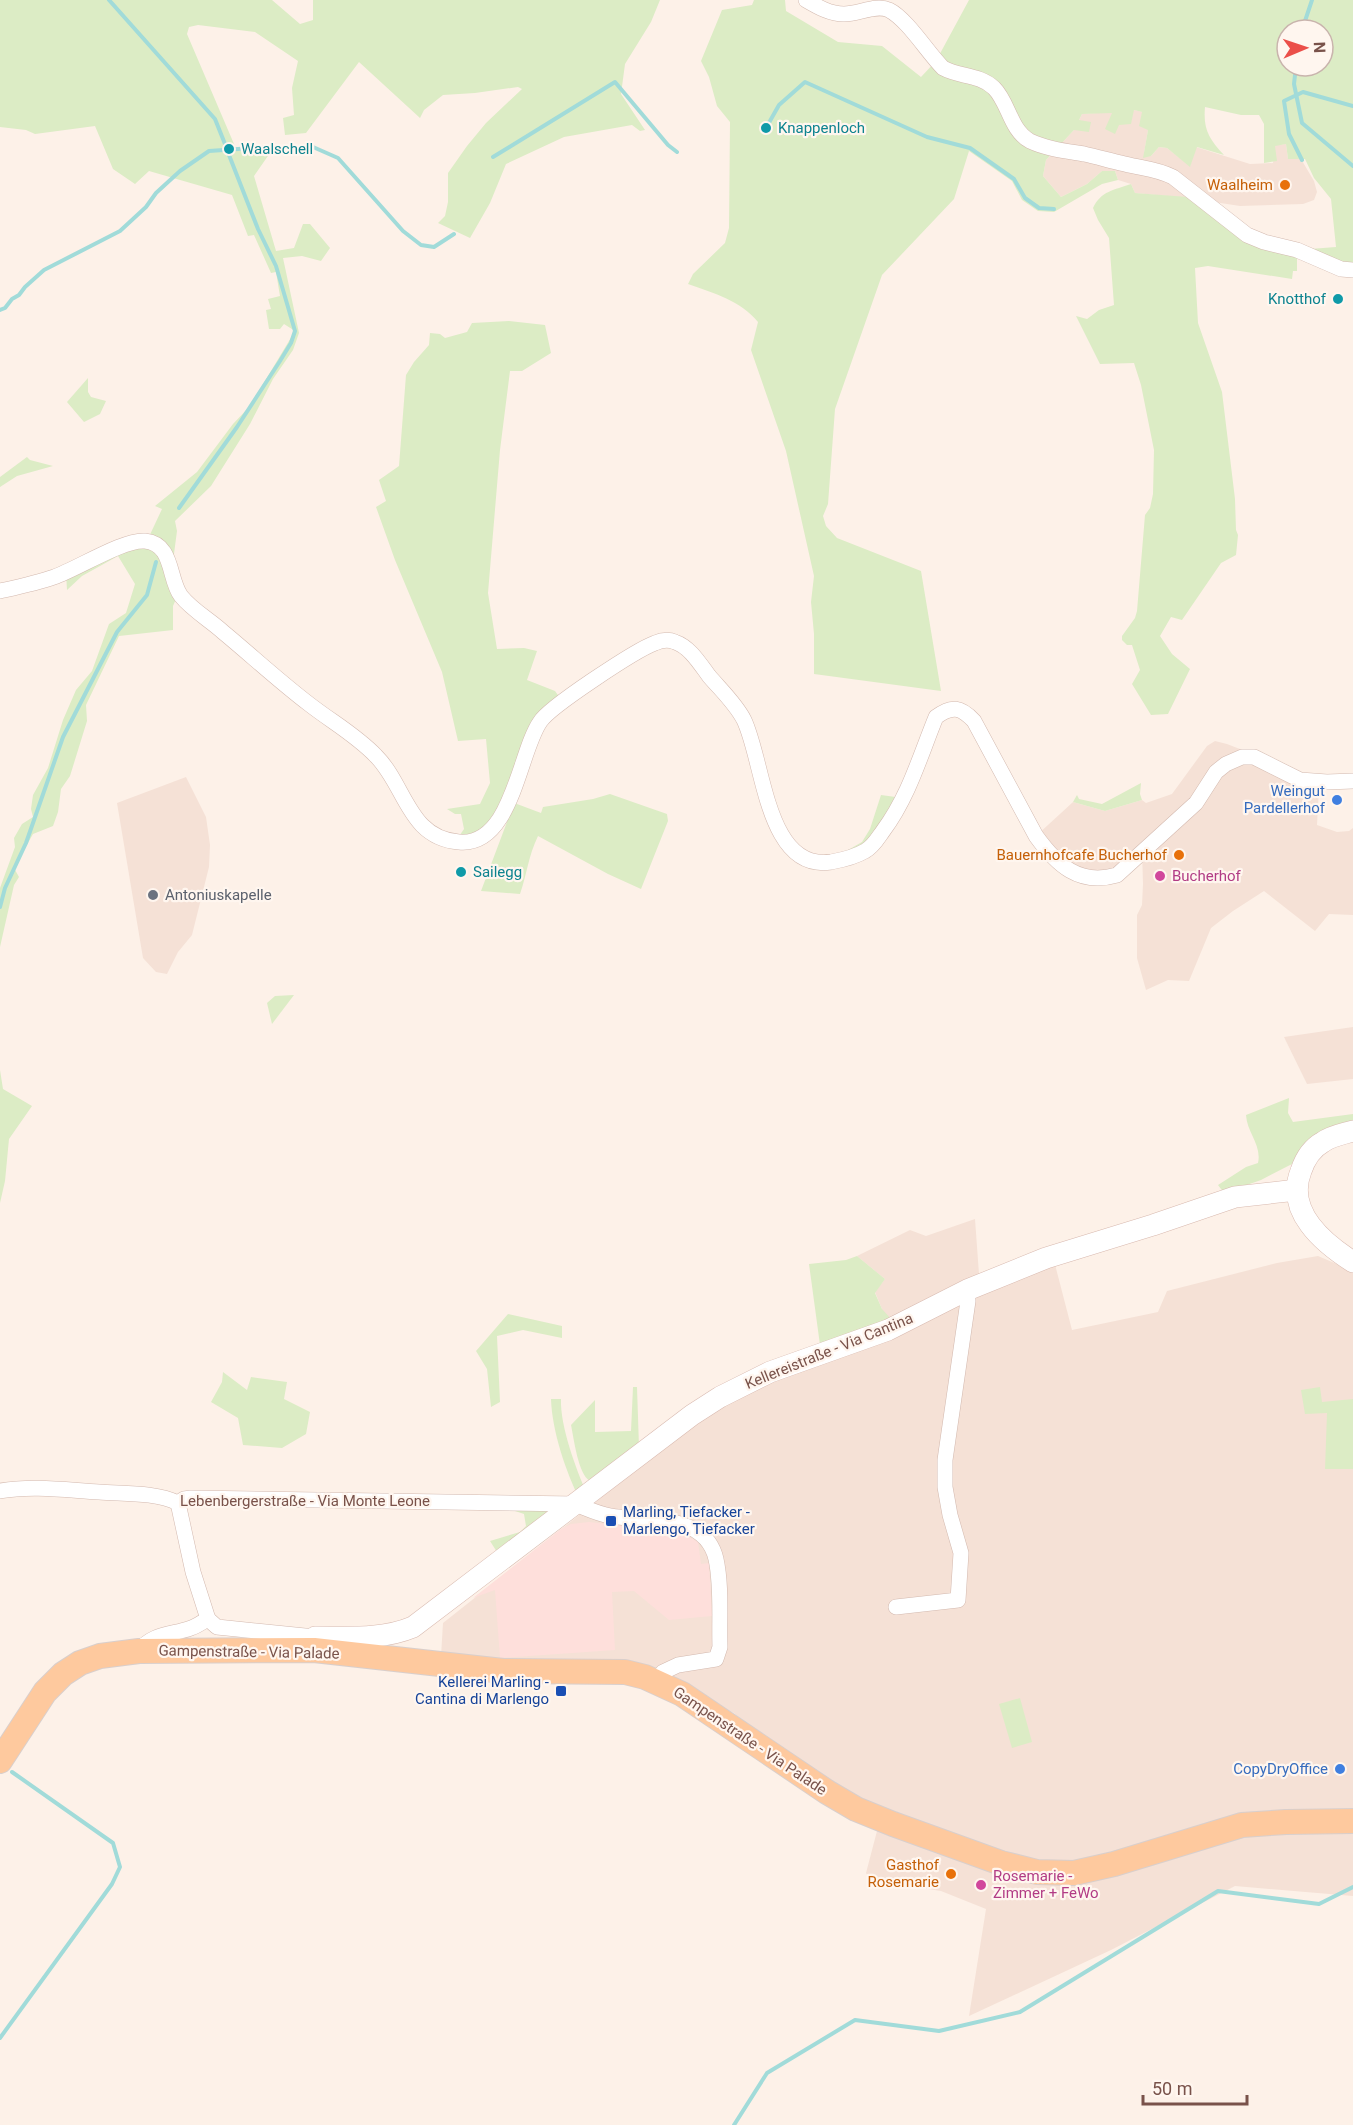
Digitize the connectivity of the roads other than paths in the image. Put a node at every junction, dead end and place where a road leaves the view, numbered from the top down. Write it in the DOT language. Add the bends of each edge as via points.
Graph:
graph roads {
  1 [pos="806,0"];
  2 [pos="1353,270"];
  3 [pos="0,591"];
  4 [pos="1353,781"];
  5 [pos="1353,1131"];
  6 [pos="1298,1184"];
  7 [pos="1353,1262"];
  8 [pos="967,1290"];
  9 [pos="0,1491"];
  10 [pos="178,1503"];
  11 [pos="575,1504"];
  12 [pos="896,1607"];
  13 [pos="208,1619"];
  14 [pos="315,1643"];
  15 [pos="139,1651"];
  16 [pos="657,1681"];
  17 [pos="0,1761"];
  18 [pos="1353,1821"];
  1 -- 2 [label="street" via="844,14 888,9 943,68 978,78 995,90 1013,122 1029,140 1054,149 1161,171 1247,234"];
  3 -- 4 [label="street" via="56,576 130,543 154,543 166,557 179,594 309,704 357,738 380,759 421,826 438,838 455,842 466,843 480,837 498,820 514,792 536,728 549,712 625,660 665,640 683,646 740,714 780,833 799,855 814,863 838,861 863,852 875,842 905,797 936,717 946,710 967,713 974,721 1045,849 1075,874 1087,878 1117,874 1196,803 1216,772 1242,757 1254,757 1300,780"];
  5 -- 6 [label="street" via="1321,1142 1310,1154"];
  6 -- 7 [label="street" via="1302,1215 1316,1233"];
  6 -- 8 [label="street, Kellereistraße - Via Cantina" via="1235,1197 1046,1258"];
  8 -- 11 [label="street, Kellereistraße - Via Cantina" via="888,1330 770,1372 720,1397"];
  8 -- 12 [label="street" via="945,1460 945,1487 961,1553 958,1600"];
  9 -- 10 [label="street, Lebenbergerstraße - Via Monte Leone" via="39,1488 137,1494"];
  10 -- 11 [label="street, Lebenbergerstraße - Via Monte Leone" via="191,1498"];
  10 -- 13 [label="street"];
  11 -- 14 [label="street, Kellereistraße - Via Cantina" via="413,1627 397,1634"];
  11 -- 16 [label="street, Lebenbergerstraße - Via Monte Leone" via="610,1516 685,1526 701,1532 710,1544 718,1572 719,1654 716,1659 678,1665 663,1672"];
  13 -- 14 [label="street" via="217,1627"];
  13 -- 15 [label="street" via="156,1637"];
  14 -- 15 [label="main road, Gampenstraße - Via Palade"];
  14 -- 16 [label="main road, Gampenstraße - Via Palade" via="503,1671 625,1672"];
  15 -- 17 [label="main road, Gampenstraße - Via Palade" via="100,1656 63,1674 45,1692"];
  16 -- 18 [label="main road, Gampenstraße - Via Palade" via="855,1809 1001,1863 1037,1872 1074,1874 1242,1825"];
}
